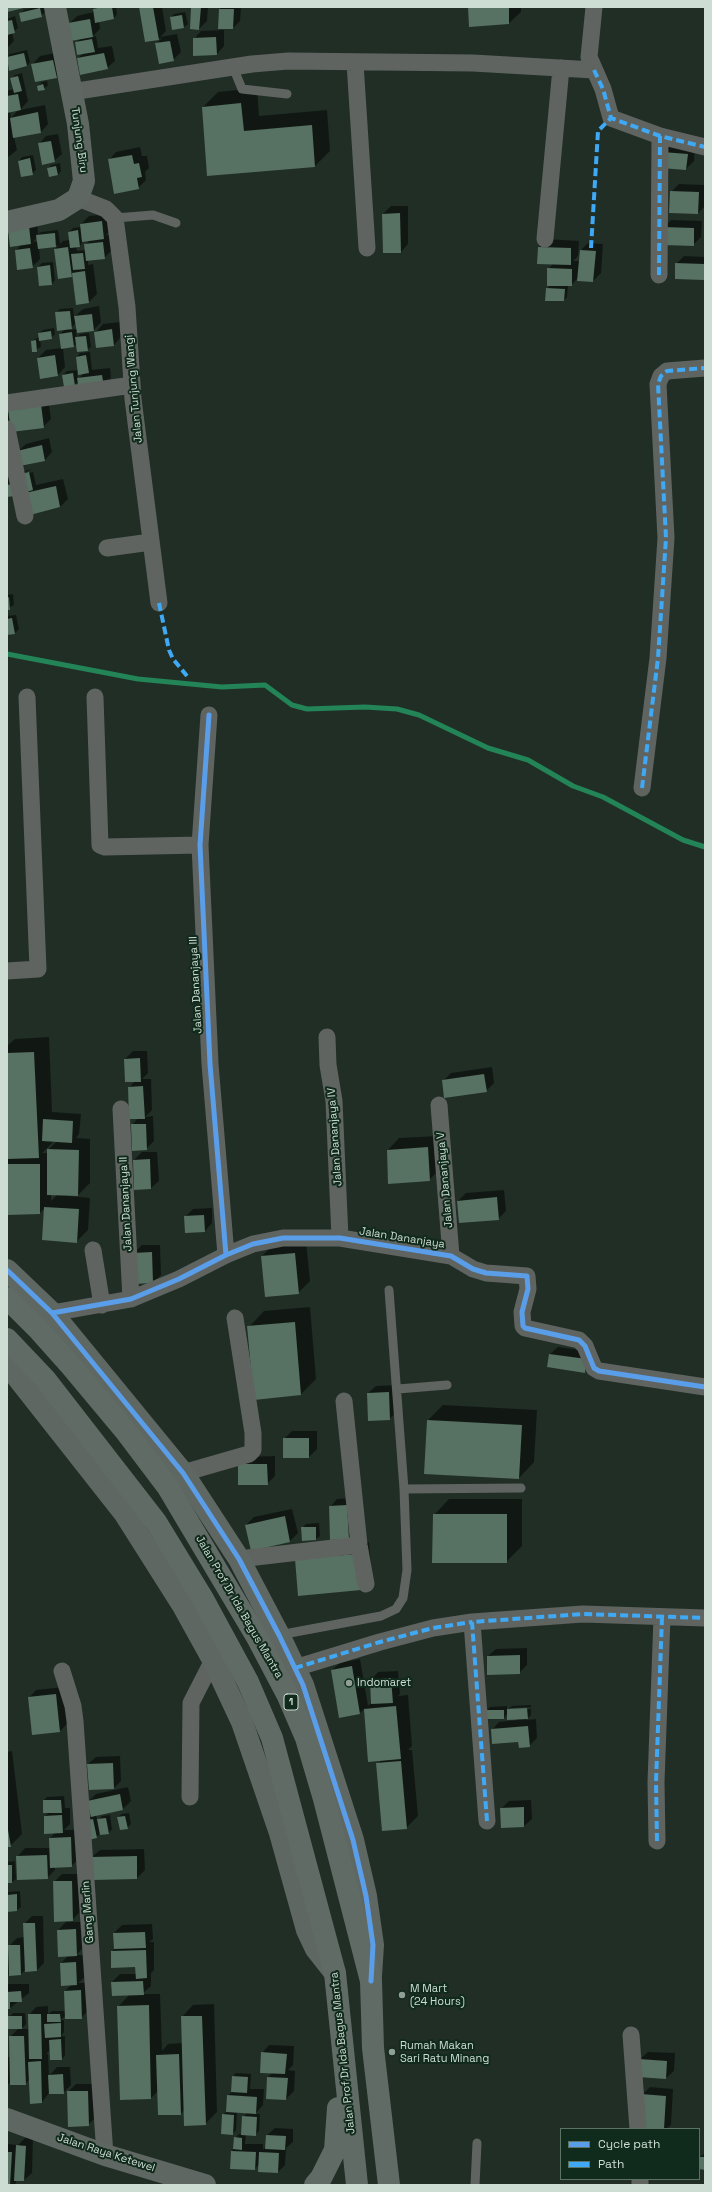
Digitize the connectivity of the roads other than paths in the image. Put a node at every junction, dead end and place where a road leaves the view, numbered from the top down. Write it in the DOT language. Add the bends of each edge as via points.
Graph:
graph roads {
  1 [pos="55,7"];
  2 [pos="594,7"];
  3 [pos="355,63"];
  4 [pos="233,67"];
  5 [pos="561,68"];
  6 [pos="594,70"];
  7 [pos="72,92"];
  8 [pos="287,94"];
  9 [pos="660,136"];
  10 [pos="705,147"];
  11 [pos="78,198"];
  12 [pos="115,218"];
  13 [pos="7,222"];
  14 [pos="176,223"];
  15 [pos="545,239"];
  16 [pos="366,248"];
  17 [pos="659,275"];
  18 [pos="705,368"];
  19 [pos="132,385"];
  20 [pos="7,403"];
  21 [pos="7,429"];
  22 [pos="25,516"];
  23 [pos="151,542"];
  24 [pos="107,548"];
  25 [pos="159,603"];
  26 [pos="27,697"];
  27 [pos="95,697"];
  28 [pos="209,715"];
  29 [pos="642,788"];
  30 [pos="200,845"];
  31 [pos="7,971"];
  32 [pos="327,1037"];
  33 [pos="439,1105"];
  34 [pos="121,1109"];
  35 [pos="340,1238"];
  36 [pos="93,1250"];
  37 [pos="226,1255"];
  38 [pos="451,1256"];
  39 [pos="7,1270"];
  40 [pos="389,1290"];
  41 [pos="7,1298"];
  42 [pos="131,1299"];
  43 [pos="102,1305"];
  44 [pos="52,1313"];
  45 [pos="235,1318"];
  46 [pos="7,1339"];
  47 [pos="11,1372"];
  48 [pos="447,1385"];
  49 [pos="705,1387"];
  50 [pos="398,1389"];
  51 [pos="344,1401"];
  52 [pos="184,1473"];
  53 [pos="521,1488"];
  54 [pos="404,1489"];
  55 [pos="360,1545"];
  56 [pos="239,1559"];
  57 [pos="175,1574"];
  58 [pos="366,1584"];
  59 [pos="662,1617"];
  60 [pos="705,1618"];
  61 [pos="472,1622"];
  62 [pos="268,1637"];
  63 [pos="213,1660"];
  64 [pos="295,1668"];
  65 [pos="62,1671"];
  66 [pos="190,1797"];
  67 [pos="486,1821"];
  68 [pos="657,1841"];
  69 [pos="335,1973"];
  70 [pos="370,1981"];
  71 [pos="631,2034"];
  72 [pos="343,2045"];
  73 [pos="373,2048"];
  74 [pos="7,2119"];
  75 [pos="638,2128"];
  76 [pos="477,2143"];
  77 [pos="105,2155"];
  78 [pos="205,2185"];
  79 [pos="315,2185"];
  80 [pos="357,2185"];
  81 [pos="389,2185"];
  82 [pos="403,2185"];
  83 [pos="475,2185"];
  1 -- 7 [label="street, Tunjung Biru"];
  2 -- 6 [label="street" via="589,48"];
  3 -- 4 [label="street" via="288,61"];
  3 -- 5 [label="street" via="473,63"];
  3 -- 16 [label="street"];
  4 -- 7 [label="street"];
  4 -- 8 [label="lane" via="242,89"];
  5 -- 6 [label="street"];
  5 -- 15 [label="street"];
  6 -- 9 [label="street" via="603,89 611,118"];
  7 -- 11 [label="street, Tunjung Biru" via="84,172 84,181"];
  9 -- 10 [label="street"];
  9 -- 17 [label="street"];
  11 -- 12 [label="street" via="106,209"];
  11 -- 13 [label="street" via="59,210"];
  12 -- 14 [label="lane" via="153,214"];
  12 -- 19 [label="street, Jalan Tunjung Wangi" via="127,307"];
  18 -- 29 [label="street" via="667,371 661,376 658,384 666,538 658,658"];
  19 -- 20 [label="street"];
  19 -- 23 [label="street, Jalan Tunjung Wangi"];
  21 -- 22 [label="street"];
  23 -- 24 [label="street"];
  23 -- 25 [label="street, Jalan Tunjung Wangi"];
  26 -- 31 [label="street" via="38,969"];
  27 -- 30 [label="street" via="100,845"];
  28 -- 30 [label="street, Jalan Dananjaya III"];
  30 -- 37 [label="street, Jalan Dananjaya III" via="210,1064"];
  32 -- 35 [label="street, Jalan Dananjaya IV" via="328,1065 334,1101"];
  33 -- 38 [label="street, Jalan Dananjaya V"];
  34 -- 42 [label="street, Jalan Dananjaya II"];
  35 -- 37 [label="street, Jalan Dananjaya" via="283,1238 253,1244"];
  35 -- 38 [label="street, Jalan Dananjaya"];
  36 -- 43 [label="street"];
  37 -- 42 [label="street, Jalan Dananjaya" via="179,1280"];
  38 -- 49 [label="street, Jalan Dananjaya" via="473,1269 527,1276 528,1289 522,1312 523,1326 536,1332 579,1340 585,1346 594,1368 599,1371"];
  39 -- 44 [label="street"];
  40 -- 50 [label="lane"];
  41 -- 62 [label="highway, Jalan Prof Dr Ida Bagus Mantra / 1" via="38,1329 127,1433 167,1486"];
  42 -- 43 [label="street, Jalan Dananjaya"];
  43 -- 44 [label="street, Jalan Dananjaya"];
  44 -- 52 [label="street"];
  45 -- 52 [label="street" via="253,1433 253,1450 249,1454"];
  46 -- 57 [label="highway, Jalan Prof Dr Ida Bagus Mantra" via="45,1379 156,1522"];
  47 -- 57 [label="street"];
  48 -- 50 [label="lane"];
  50 -- 54 [label="lane"];
  51 -- 55 [label="street"];
  52 -- 56 [label="street"];
  53 -- 54 [label="lane"];
  54 -- 62 [label="lane" via="406,1587 396,1609 381,1616"];
  55 -- 56 [label="street"];
  55 -- 58 [label="street"];
  56 -- 62 [label="street"];
  57 -- 63 [label="street"];
  57 -- 69 [label="highway, Jalan Prof Dr Ida Bagus Mantra" via="248,1682 272,1738"];
  59 -- 60 [label="street"];
  59 -- 61 [label="street" via="583,1614"];
  59 -- 68 [label="street" via="656,1782"];
  61 -- 64 [label="street" via="433,1628"];
  61 -- 67 [label="street"];
  62 -- 64 [label="street"];
  62 -- 70 [label="highway, Jalan Prof Dr Ida Bagus Mantra / 1" via="287,1694 306,1738"];
  63 -- 66 [label="street" via="191,1703"];
  63 -- 69 [label="street" via="242,1722 280,1833 307,1930 316,1949"];
  64 -- 70 [label="street" via="320,1732 353,1840 366,1896 373,1945"];
  65 -- 77 [label="street, Gang Marlin" via="75,1721"];
  69 -- 72 [label="highway, Jalan Prof Dr Ida Bagus Mantra"];
  70 -- 73 [label="highway, Jalan Prof Dr Ida Bagus Mantra / 1"];
  71 -- 75 [label="street"];
  72 -- 79 [label="highway" via="335,2150"];
  72 -- 80 [label="highway, Jalan Prof Dr Ida Bagus Mantra"];
  73 -- 81 [label="highway, Jalan Prof Dr Ida Bagus Mantra / 1"];
  73 -- 82 [label="highway" via="395,2159"];
  74 -- 77 [label="street, Jalan Raya Ketewel"];
  76 -- 83 [label="lane"];
  77 -- 78 [label="street, Jalan Raya Ketewel"];
}
